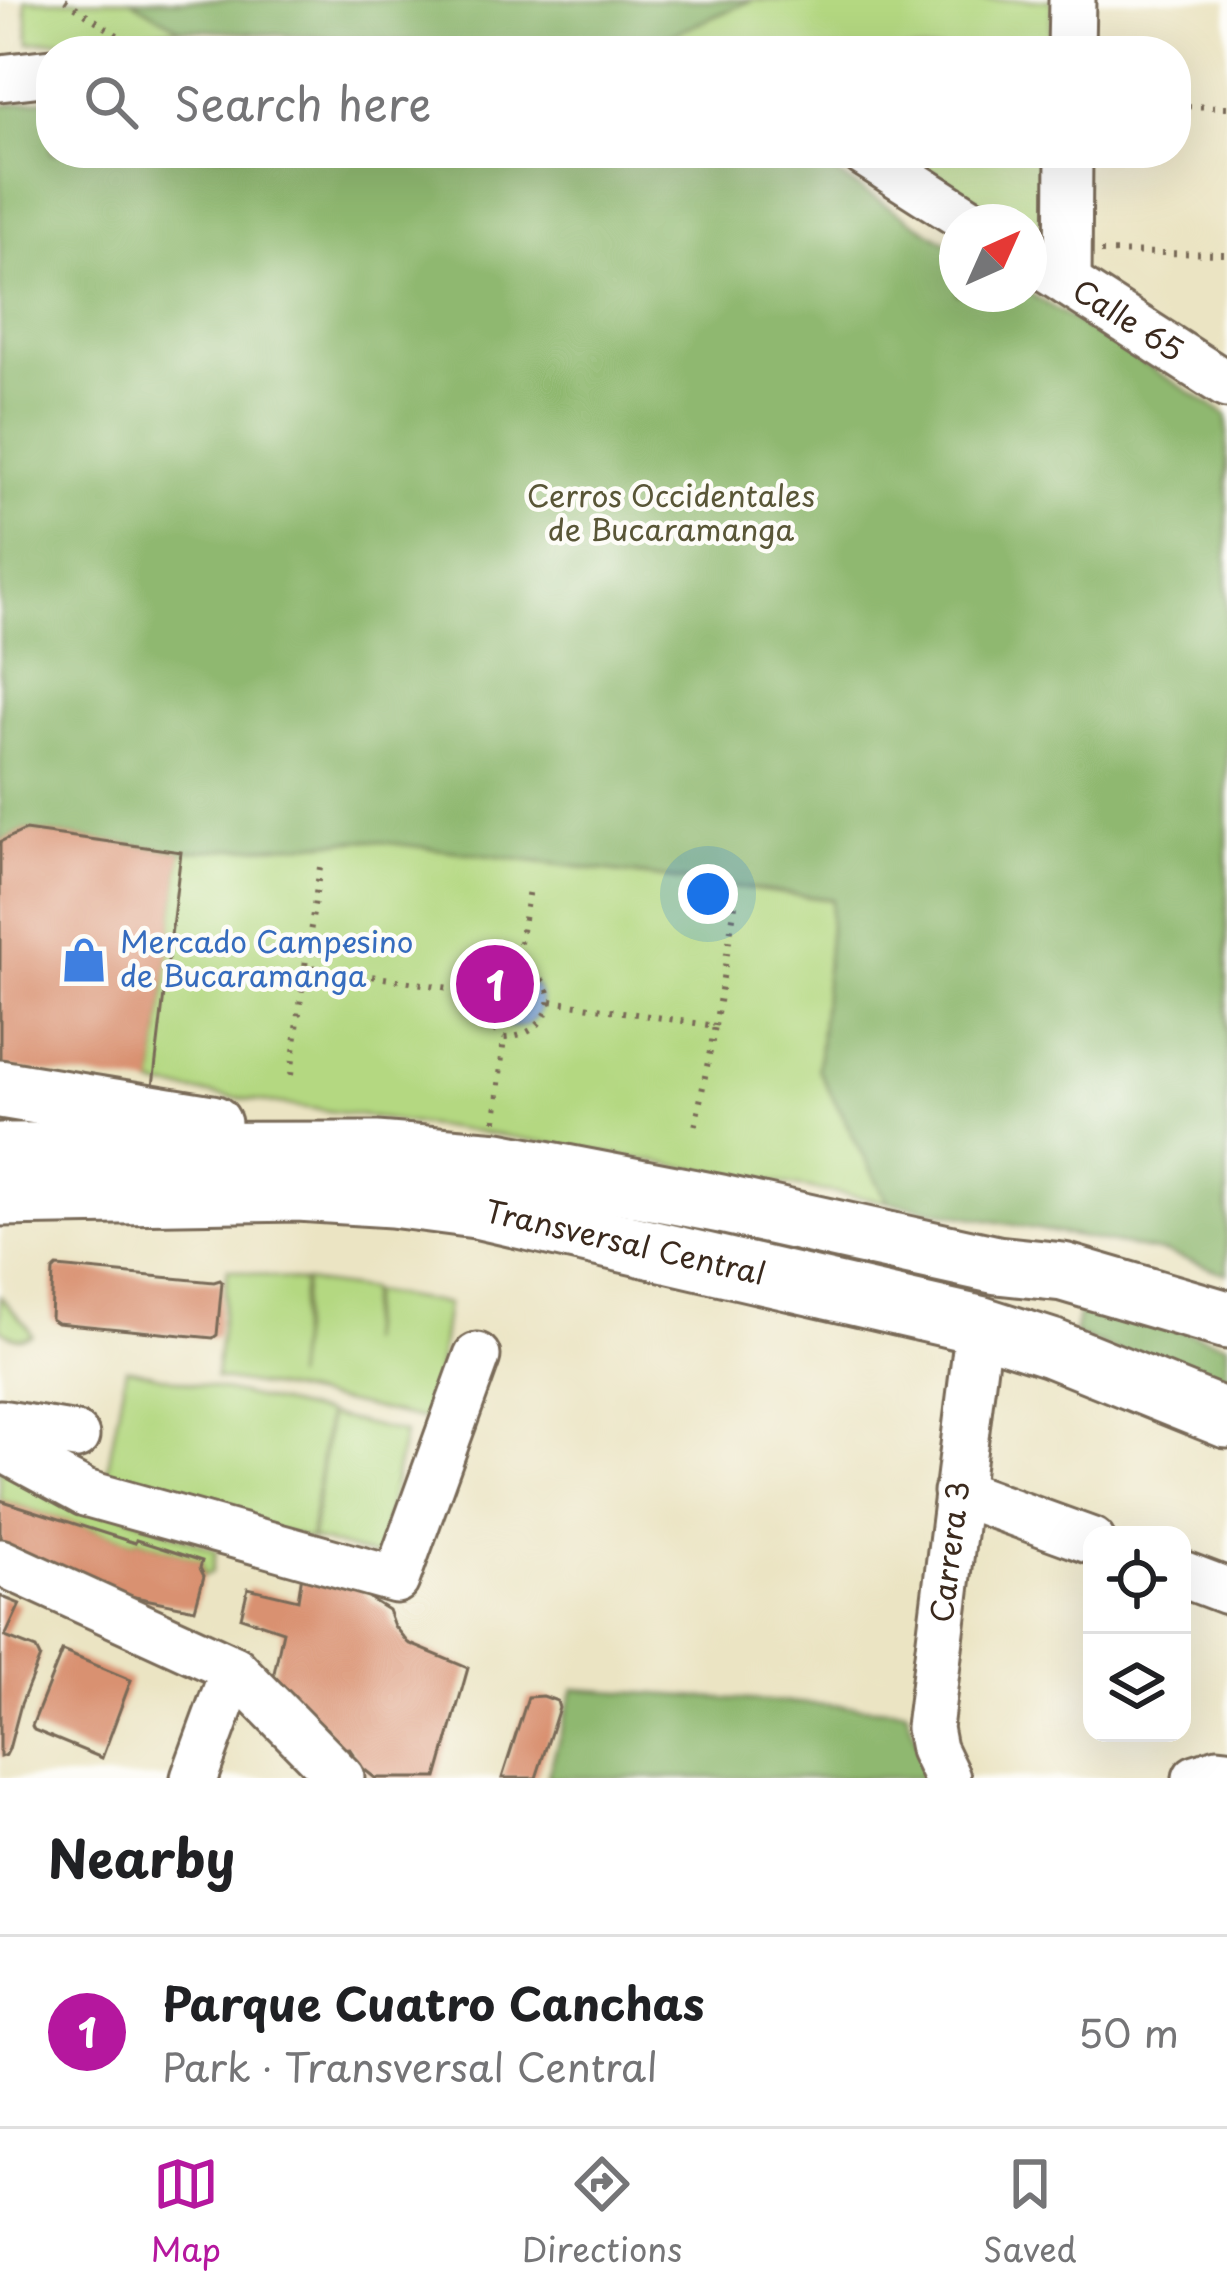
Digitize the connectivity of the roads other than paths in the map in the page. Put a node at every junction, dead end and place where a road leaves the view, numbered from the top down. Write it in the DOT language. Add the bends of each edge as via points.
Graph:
graph roads {
  1 [pos="1072,0"];
  2 [pos="1071,36"];
  3 [pos="36,74"];
  4 [pos="0,78"];
  5 [pos="887,168"];
  6 [pos="1068,168"];
  7 [pos="944,204"];
  8 [pos="1055,264"];
  9 [pos="1227,385"];
  10 [pos="0,1089"];
  11 [pos="376,1150"];
  12 [pos="0,1153"];
  13 [pos="0,1197"];
  14 [pos="1227,1320"];
  15 [pos="979,1325"];
  16 [pos="477,1356"];
  17 [pos="1227,1419"];
  18 [pos="0,1423"];
  19 [pos="76,1436"];
  20 [pos="0,1447"];
  21 [pos="957,1492"];
  22 [pos="1083,1538"];
  23 [pos="0,1562"];
  24 [pos="1191,1577"];
  25 [pos="1227,1591"];
  26 [pos="235,1669"];
  27 [pos="1227,1772"];
  28 [pos="194,1778"];
  29 [pos="340,1778"];
  30 [pos="947,1778"];
  31 [pos="1196,1778"];
  1 -- 2 [label="street"];
  3 -- 4 [label="street"];
  5 -- 7 [label="street"];
  6 -- 8 [label="street"];
  8 -- 9 [label="street, Calle 65"];
  10 -- 11 [label="main road"];
  11 -- 12 [label="main road, Transversal Central"];
  11 -- 14 [label="main road, Transversal Central" via="491,1160 1063,1272"];
  13 -- 15 [label="main road, Transversal Central" via="298,1192 441,1204"];
  15 -- 17 [label="main road, Transversal Central"];
  15 -- 21 [label="street, Carrera 3"];
  16 -- 20 [label="street" via="396,1580 86,1492"];
  18 -- 19 [label="street"];
  21 -- 22 [label="street"];
  21 -- 30 [label="street, Carrera 3" via="929,1728"];
  23 -- 26 [label="street"];
  24 -- 25 [label="street"];
  26 -- 28 [label="street"];
  26 -- 29 [label="street"];
  27 -- 31 [label="street"];
}
